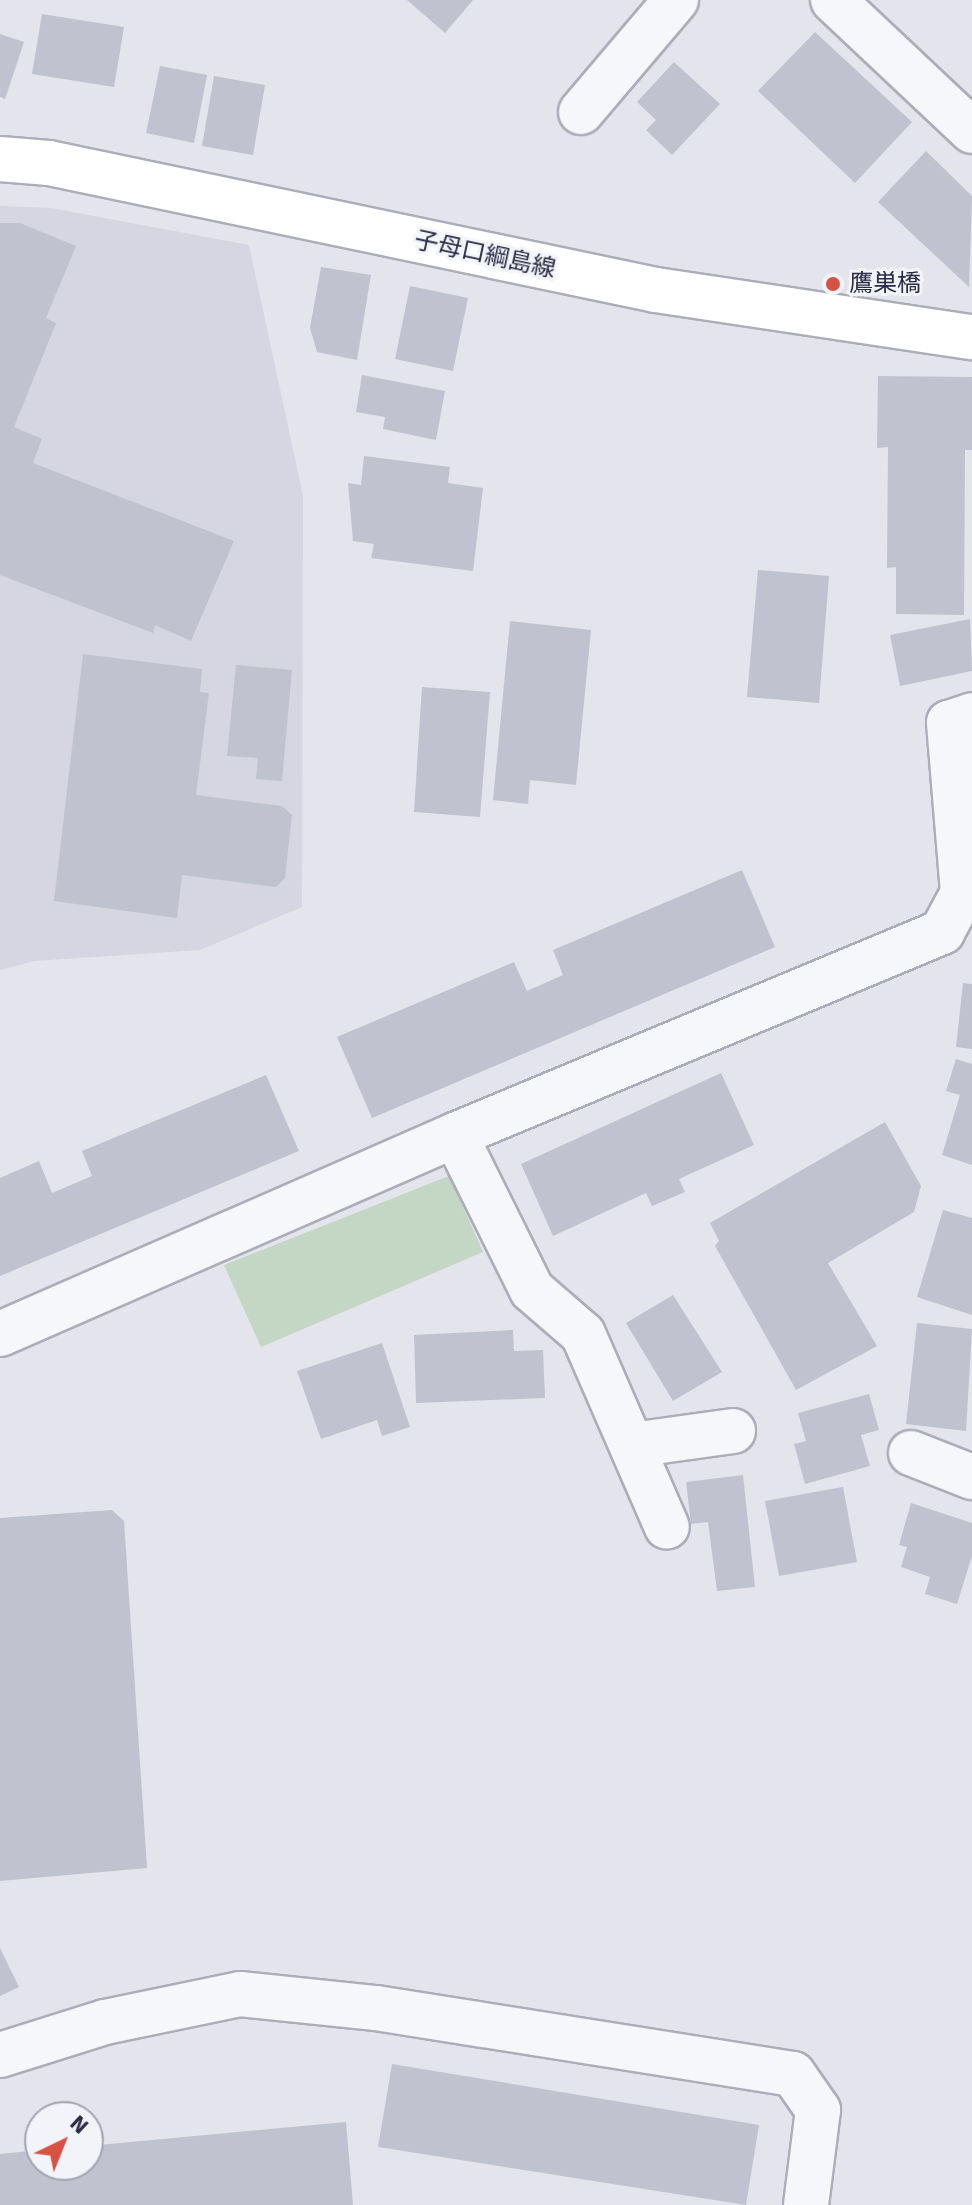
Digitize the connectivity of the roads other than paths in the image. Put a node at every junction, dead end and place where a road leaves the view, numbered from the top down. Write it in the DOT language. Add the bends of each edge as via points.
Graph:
graph roads {
  1 [pos="676,0"];
  2 [pos="833,0"];
  3 [pos="581,112"];
  4 [pos="972,131"];
  5 [pos="0,159"];
  6 [pos="972,337"];
  7 [pos="972,715"];
  8 [pos="455,1135"];
  9 [pos="0,1334"];
  10 [pos="733,1431"];
  11 [pos="632,1445"];
  12 [pos="911,1453"];
  13 [pos="972,1477"];
  14 [pos="667,1527"];
  15 [pos="0,2055"];
  16 [pos="806,2205"];
  1 -- 3 [label="street"];
  2 -- 4 [label="street"];
  5 -- 6 [label="main road, 子母口綱島線" via="49,163 656,290"];
  7 -- 8 [label="street" via="949,723 963,893 942,932"];
  8 -- 9 [label="street"];
  8 -- 11 [label="street" via="532,1290 583,1334"];
  10 -- 11 [label="street"];
  11 -- 14 [label="street"];
  12 -- 13 [label="street"];
  15 -- 16 [label="street" via="105,2022 240,1994 376,2008 793,2074 818,2110"];
}
